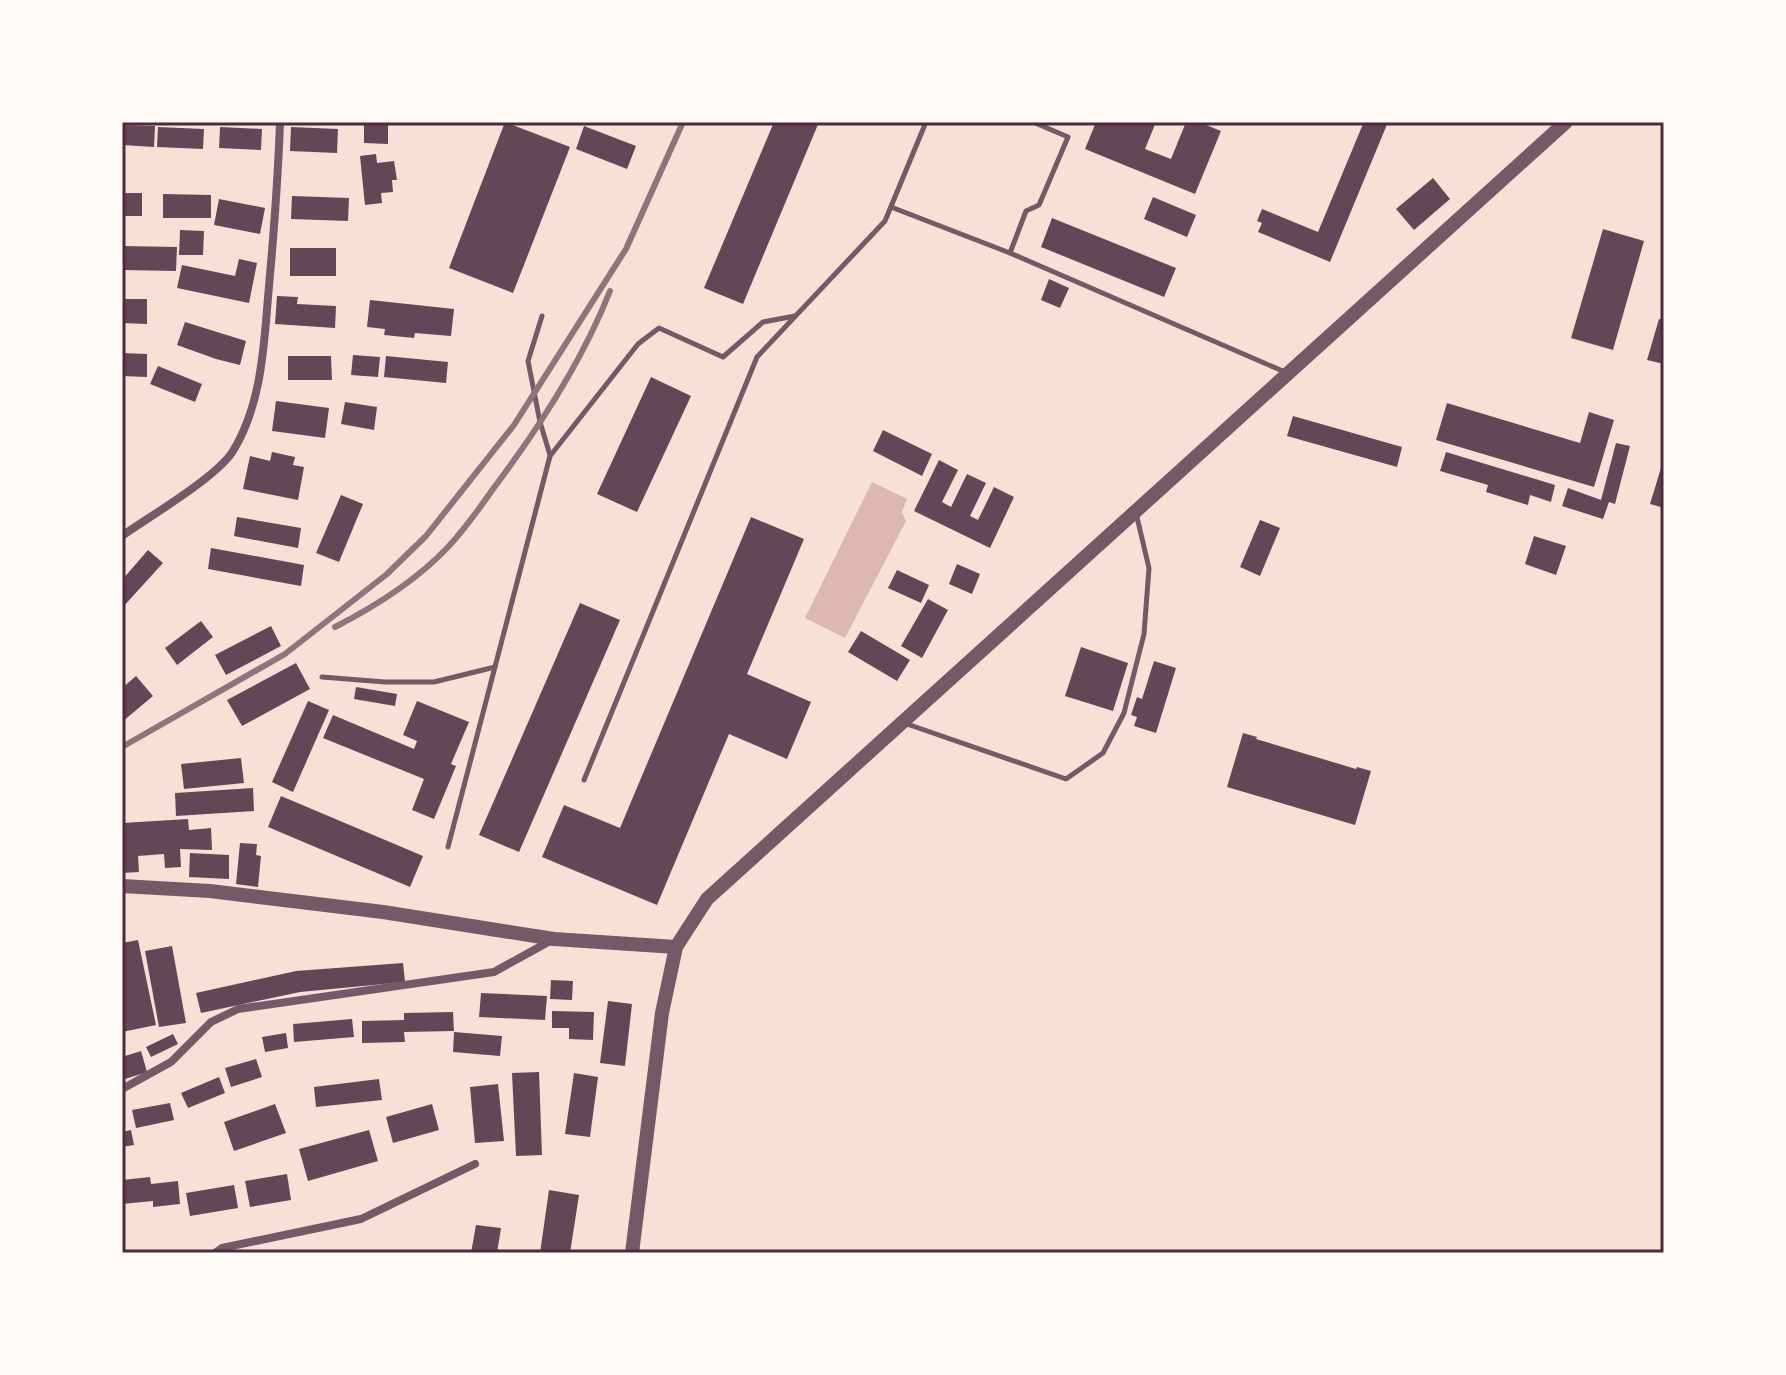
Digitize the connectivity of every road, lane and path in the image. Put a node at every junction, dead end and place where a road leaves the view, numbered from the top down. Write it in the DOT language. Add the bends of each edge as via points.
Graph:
graph roads {
  1 [pos="280,122"];
  2 [pos="926,122"];
  3 [pos="1033,122"];
  4 [pos="1566,122"];
  5 [pos="891,207"];
  6 [pos="1010,253"];
  7 [pos="542,316"];
  8 [pos="796,316"];
  9 [pos="1288,373"];
  10 [pos="550,456"];
  11 [pos="1136,512"];
  12 [pos="122,536"];
  13 [pos="495,667"];
  14 [pos="322,677"];
  15 [pos="903,722"];
  16 [pos="584,780"];
  17 [pos="448,847"];
  18 [pos="122,886"];
  19 [pos="554,939"];
  20 [pos="676,947"];
  21 [pos="122,1089"];
  22 [pos="475,1164"];
  23 [pos="215,1253"];
  24 [pos="632,1253"];
  1 -- 12 [label="street" via="265,331 258,390 244,429 232,453 200,482"];
  2 -- 5 [label="lane"];
  3 -- 6 [label="lane" via="1068,137 1039,205 1026,211"];
  4 -- 9 [label="street"];
  5 -- 6 [label="lane"];
  5 -- 8 [label="lane" via="885,221"];
  6 -- 9 [label="lane"];
  7 -- 10 [label="lane" via="528,361"];
  8 -- 10 [label="lane" via="763,322 723,357 659,328 638,344"];
  8 -- 16 [label="lane" via="757,357"];
  9 -- 11 [label="street"];
  10 -- 13 [label="lane"];
  11 -- 15 [label="street"];
  11 -- 15 [label="lane" via="1149,568 1144,634 1124,713 1103,753 1066,779"];
  13 -- 14 [label="lane" via="434,682"];
  13 -- 17 [label="lane"];
  15 -- 20 [label="street" via="707,899"];
  18 -- 19 [label="street" via="383,912"];
  19 -- 20 [label="street"];
  19 -- 21 [label="street" via="494,972 238,1009 211,1022 171,1062"];
  20 -- 24 [label="street" via="662,1013"];
  22 -- 23 [label="street" via="361,1219"];
}
